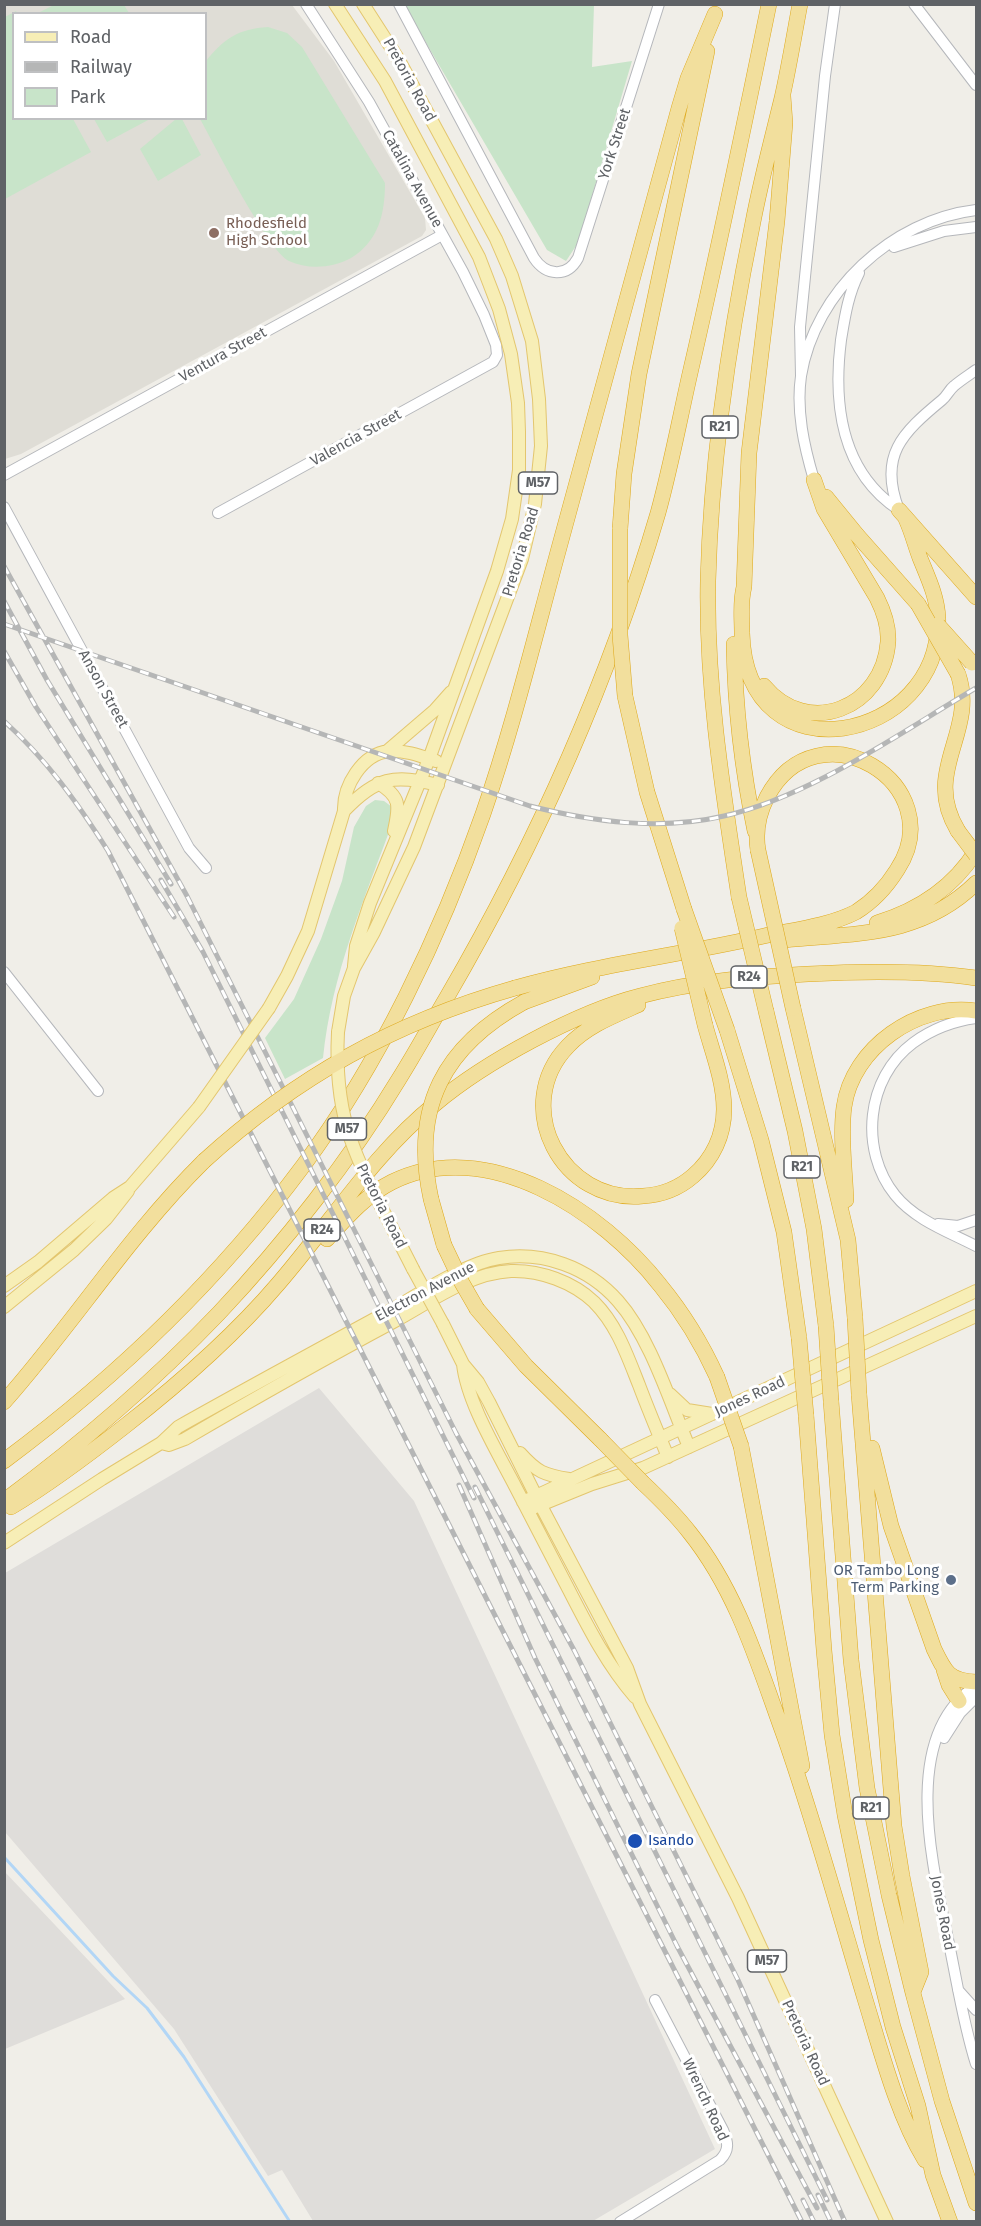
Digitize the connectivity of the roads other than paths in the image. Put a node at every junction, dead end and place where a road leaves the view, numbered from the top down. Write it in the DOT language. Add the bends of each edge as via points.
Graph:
graph roads {
  1 [pos="306,4"];
  2 [pos="335,4"];
  3 [pos="363,4"];
  4 [pos="399,4"];
  5 [pos="659,4"];
  6 [pos="769,4"];
  7 [pos="800,4"];
  8 [pos="836,4"];
  9 [pos="914,4"];
  10 [pos="716,9"];
  11 [pos="976,85"];
  12 [pos="783,96"];
  13 [pos="976,210"];
  14 [pos="976,228"];
  15 [pos="442,234"];
  16 [pos="867,261"];
  17 [pos="493,362"];
  18 [pos="976,370"];
  19 [pos="801,376"];
  20 [pos="749,453"];
  21 [pos="4,475"];
  22 [pos="814,480"];
  23 [pos="4,507"];
  24 [pos="218,513"];
  25 [pos="903,514"];
  26 [pos="744,587"];
  27 [pos="976,597"];
  28 [pos="918,604"];
  29 [pos="974,667"];
  30 [pos="458,684"];
  31 [pos="386,752"];
  32 [pos="429,759"];
  33 [pos="446,765"];
  34 [pos="420,781"];
  35 [pos="378,783"];
  36 [pos="438,785"];
  37 [pos="344,811"];
  38 [pos="758,846"];
  39 [pos="976,853"];
  40 [pos="388,858"];
  41 [pos="206,868"];
  42 [pos="976,883"];
  43 [pos="681,912"];
  44 [pos="831,935"];
  45 [pos="722,945"];
  46 [pos="612,965"];
  47 [pos="354,968"];
  48 [pos="4,972"];
  49 [pos="976,978"];
  50 [pos="664,991"];
  51 [pos="976,1011"];
  52 [pos="976,1018"];
  53 [pos="98,1091"];
  54 [pos="130,1187"];
  55 [pos="976,1220"];
  56 [pos="932,1223"];
  57 [pos="848,1240"];
  58 [pos="976,1246"];
  59 [pos="4,1286"];
  60 [pos="976,1291"];
  61 [pos="4,1307"];
  62 [pos="976,1316"];
  63 [pos="226,1340"];
  64 [pos="463,1364"];
  65 [pos="664,1386"];
  66 [pos="4,1402"];
  67 [pos="649,1410"];
  68 [pos="713,1414"];
  69 [pos="861,1414"];
  70 [pos="681,1428"];
  71 [pos="660,1437"];
  72 [pos="161,1443"];
  73 [pos="511,1444"];
  74 [pos="690,1447"];
  75 [pos="630,1451"];
  76 [pos="668,1457"];
  77 [pos="4,1461"];
  78 [pos="570,1480"];
  79 [pos="538,1501"];
  80 [pos="4,1502"];
  81 [pos="525,1506"];
  82 [pos="4,1511"];
  83 [pos="4,1543"];
  84 [pos="943,1667"];
  85 [pos="976,1684"];
  86 [pos="976,1697"];
  87 [pos="959,1701"];
  88 [pos="640,1704"];
  89 [pos="932,1759"];
  90 [pos="806,1799"];
  91 [pos="957,1990"];
  92 [pos="913,1993"];
  93 [pos="655,2000"];
  94 [pos="976,2010"];
  95 [pos="976,2064"];
  96 [pos="933,2175"];
  97 [pos="976,2203"];
  98 [pos="620,2222"];
  99 [pos="887,2222"];
  100 [pos="950,2222"];
  1 -- 15 [label="street, Catalina Avenue" via="369,102"];
  2 -- 30 [label="main road, Pretoria Road / M57" via="385,81 479,257 502,318 515,379 519,460 512,519"];
  3 -- 33 [label="main road, Pretoria Road / M57" via="399,60 496,239 532,341 539,399 539,478 530,530"];
  4 -- 5 [label="street, York Street" via="534,258 552,273 575,264 581,250"];
  6 -- 80 [label="highway" via="659,509 609,659 536,832 398,1081 281,1242 173,1360 109,1419"];
  7 -- 12 [label="highway, R21"];
  8 -- 19 [label="street" via="800,327"];
  9 -- 11 [label="street"];
  10 -- 43 [label="highway, bridge" via="639,374 620,529 620,635 625,696"];
  10 -- 77 [label="highway" via="679,108 504,749 458,881 423,959 362,1076 304,1164 249,1233 186,1304 127,1361"];
  12 -- 20 [label="highway" via="785,123 777,221"];
  12 -- 92 [label="highway, R21, bridge" via="757,201 721,420 711,516 709,665 718,762 739,897 795,1131 814,1229 826,1326 851,1660 867,1788"];
  13 -- 16 [label="street" via="923,225 897,238"];
  14 -- 16 [label="street" via="920,237"];
  15 -- 17 [label="street, Catalina Avenue" via="487,323 497,350"];
  15 -- 21 [label="street, Ventura Street"];
  16 -- 19 [label="street" via="852,274 829,306 810,344"];
  16 -- 25 [label="street" via="846,306 838,371 840,413 864,477"];
  17 -- 24 [label="street, Valencia Street"];
  18 -- 25 [label="street" via="954,386 898,442 891,466 893,490"];
  19 -- 22 [label="street" via="804,446"];
  20 -- 26 [label="highway"];
  20 -- 38 [label="highway" via="737,525 735,665 745,783"];
  22 -- 26 [label="highway" via="824,509 884,613 887,652 867,692 839,710 823,713 798,710 774,697 754,666"];
  22 -- 28 [label="highway"];
  23 -- 41 [label="street, Anson Street" via="189,848"];
  25 -- 26 [label="highway" via="936,598 937,640 929,664 909,694 884,715 867,723 836,731 805,727 780,715 762,697 750,678 744,656"];
  25 -- 27 [label="highway"];
  28 -- 29 [label="highway, bridge"];
  28 -- 39 [label="highway, bridge" via="958,674 962,712 944,790 946,807 958,831"];
  30 -- 31 [label="main road" via="435,710"];
  30 -- 32 [label="main road, Pretoria Road / M57"];
  31 -- 32 [label="main road"];
  31 -- 37 [label="main road" via="366,763 353,778 345,794"];
  32 -- 33 [label="main road"];
  32 -- 34 [label="main road, Pretoria Road / M57"];
  33 -- 36 [label="main road, Pretoria Road / M57"];
  34 -- 35 [label="main road"];
  34 -- 36 [label="main road"];
  34 -- 40 [label="main road, Pretoria Road / M57"];
  35 -- 37 [label="main road"];
  35 -- 40 [label="main road" via="393,795 398,806"];
  36 -- 47 [label="main road, Pretoria Road / M57" via="414,847"];
  37 -- 54 [label="main road, bridge" via="308,931 269,1008 199,1107"];
  38 -- 45 [label="highway" via="759,818 773,786 800,763 833,754 859,758 890,779 901,794 910,825 898,869 873,899 855,912"];
  38 -- 57 [label="highway, bridge"];
  39 -- 44 [label="highway" via="952,882 922,904 897,917"];
  40 -- 47 [label="main road, Pretoria Road / M57" via="356,946"];
  42 -- 44 [label="highway" via="949,905 910,925"];
  43 -- 50 [label="highway, bridge" via="720,1080 724,1108 720,1137 708,1160 675,1189 653,1196 625,1197 600,1191 580,1180 561,1160 549,1139 544,1090 556,1061 576,1038"];
  43 -- 96 [label="highway, R21, bridge" via="727,1030 784,1232 799,1338 832,1736 871,1940 918,2106"];
  44 -- 45 [label="highway, R24"];
  45 -- 46 [label="highway, R24"];
  46 -- 66 [label="highway, R24, bridge" via="515,988 419,1020 335,1062 260,1112 170,1195"];
  46 -- 90 [label="highway, bridge" via="500,1015 463,1047 431,1105 425,1137 431,1198 444,1245 477,1309 526,1366 690,1533 729,1594 749,1637"];
  47 -- 64 [label="main road, Pretoria Road / M57, bridge" via="338,1032 337,1060 345,1125 362,1172"];
  48 -- 53 [label="street"];
  49 -- 50 [label="highway, R24" via="834,972 738,977"];
  50 -- 63 [label="highway, R24" via="616,1003 557,1029 484,1068 434,1104 387,1150 281,1281"];
  51 -- 57 [label="highway" via="945,1011 914,1019 886,1037 849,1088 843,1143"];
  52 -- 56 [label="street" via="942,1027 913,1043 886,1073 874,1102 873,1145 884,1176 899,1199"];
  54 -- 59 [label="main road"];
  54 -- 61 [label="main road" via="106,1219"];
  55 -- 56 [label="street" via="958,1226"];
  56 -- 58 [label="street"];
  57 -- 69 [label="highway, bridge"];
  60 -- 68 [label="main road, Jones Road"];
  62 -- 74 [label="main road, Jones Road"];
  63 -- 82 [label="highway, R24" via="159,1400 47,1485"];
  63 -- 90 [label="highway, bridge" via="276,1296 367,1199 382,1188 428,1170 461,1168 526,1182 579,1210 605,1229 660,1284 688,1323 717,1377 741,1446"];
  64 -- 73 [label="main road, Pretoria Road / M57" via="478,1382"];
  64 -- 81 [label="main road, Pretoria Road / M57" via="477,1409"];
  65 -- 68 [label="main road" via="687,1410"];
  65 -- 70 [label="main road, Electron Avenue"];
  65 -- 72 [label="main road, Electron Avenue" via="628,1314 600,1284 558,1262 530,1257 499,1258 468,1268 338,1337 178,1427"];
  67 -- 71 [label="main road, Electron Avenue"];
  67 -- 72 [label="main road, Electron Avenue" via="620,1338 592,1301 558,1280 511,1271 464,1284 185,1439"];
  67 -- 75 [label="main road" via="647,1431"];
  68 -- 70 [label="main road, Jones Road"];
  69 -- 84 [label="highway" via="891,1526 925,1629"];
  69 -- 92 [label="highway" via="894,1826 921,1972"];
  70 -- 71 [label="main road, Jones Road"];
  70 -- 74 [label="main road, Electron Avenue"];
  71 -- 75 [label="main road, Jones Road"];
  71 -- 76 [label="main road, Electron Avenue"];
  72 -- 83 [label="main road, Electron Avenue"];
  73 -- 78 [label="main road" via="542,1473"];
  73 -- 79 [label="main road, Pretoria Road / M57"];
  74 -- 76 [label="main road, Jones Road"];
  75 -- 78 [label="main road, Jones Road"];
  76 -- 79 [label="main road, Jones Road"];
  78 -- 79 [label="main road, Jones Road"];
  79 -- 81 [label="main road, Jones Road"];
  79 -- 88 [label="main road, Pretoria Road / M57" via="627,1668"];
  81 -- 88 [label="main road, Pretoria Road / M57" via="618,1678"];
  84 -- 85 [label="highway" via="959,1682"];
  84 -- 87 [label="highway"];
  85 -- 87 [label="street, Jones Road"];
  86 -- 89 [label="street, Jones Road" via="960,1713"];
  87 -- 89 [label="street, Jones Road" via="936,1739"];
  88 -- 99 [label="main road, Pretoria Road / M57" via="738,1898"];
  89 -- 91 [label="street, Jones Road" via="927,1796 929,1831"];
  90 -- 96 [label="highway" via="881,2051 914,2141"];
  91 -- 94 [label="street"];
  91 -- 95 [label="street, Jones Road"];
  92 -- 97 [label="highway, R21" via="942,2101"];
  93 -- 98 [label="street, Wrench Road" via="728,2146 720,2160"];
  96 -- 100 [label="highway, R21"];
}
